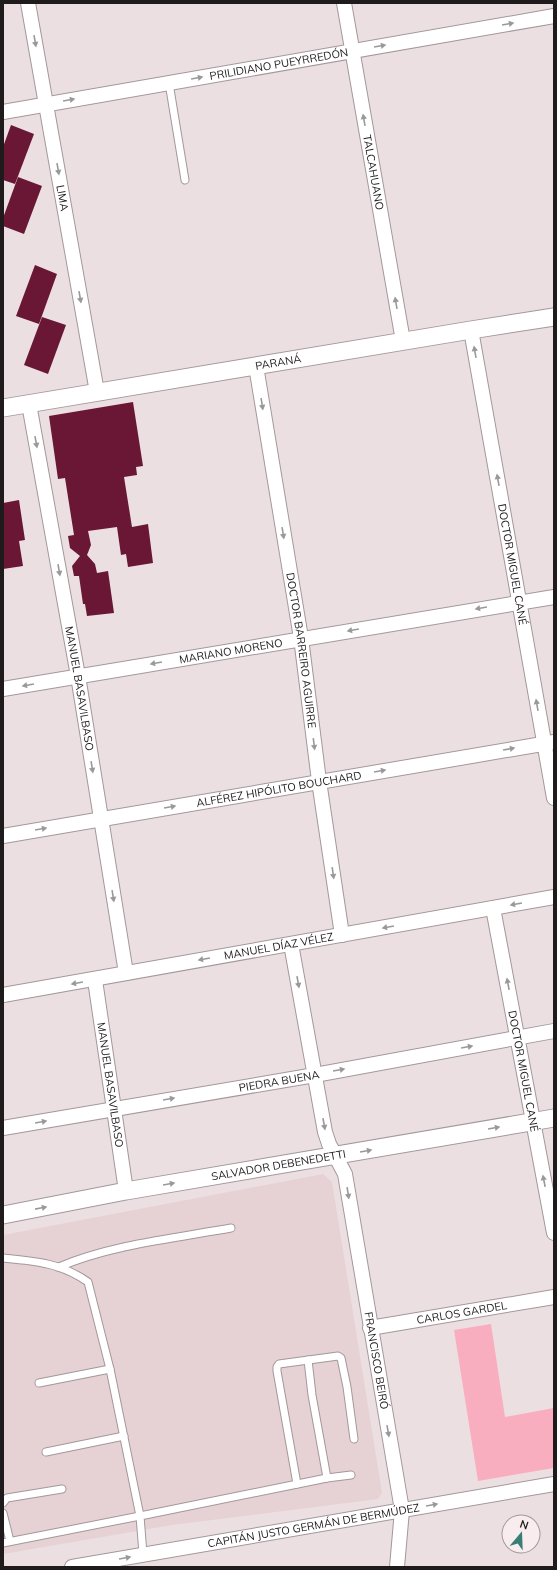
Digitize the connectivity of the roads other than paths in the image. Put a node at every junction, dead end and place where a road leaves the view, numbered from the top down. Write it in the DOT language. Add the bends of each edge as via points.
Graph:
graph roads {
  1 [pos="28,3"];
  2 [pos="344,3"];
  3 [pos="554,16"];
  4 [pos="352,51"];
  5 [pos="170,83"];
  6 [pos="47,104"];
  7 [pos="3,112"];
  8 [pos="185,180"];
  9 [pos="554,318"];
  10 [pos="471,330"];
  11 [pos="403,341"];
  12 [pos="256,366"];
  13 [pos="97,392"];
  14 [pos="29,404"];
  15 [pos="3,408"];
  16 [pos="554,597"];
  17 [pos="520,601"];
  18 [pos="301,638"];
  19 [pos="78,676"];
  20 [pos="3,689"];
  21 [pos="549,742"];
  22 [pos="319,781"];
  23 [pos="554,798"];
  24 [pos="101,819"];
  25 [pos="3,836"];
  26 [pos="554,898"];
  27 [pos="494,908"];
  28 [pos="342,935"];
  29 [pos="291,944"];
  30 [pos="126,973"];
  31 [pos="95,980"];
  32 [pos="3,995"];
  33 [pos="554,1031"];
  34 [pos="518,1038"];
  35 [pos="315,1075"];
  36 [pos="113,1109"];
  37 [pos="554,1118"];
  38 [pos="533,1121"];
  39 [pos="3,1128"];
  40 [pos="336,1156"];
  41 [pos="126,1191"];
  42 [pos="3,1215"];
  43 [pos="231,1228"];
  44 [pos="554,1233"];
  45 [pos="3,1258"];
  46 [pos="59,1267"];
  47 [pos="554,1297"];
  48 [pos="370,1328"];
  49 [pos="308,1360"];
  50 [pos="110,1369"];
  51 [pos="38,1383"];
  52 [pos="124,1436"];
  53 [pos="354,1439"];
  54 [pos="46,1452"];
  55 [pos="351,1475"];
  56 [pos="327,1478"];
  57 [pos="297,1484"];
  58 [pos="554,1484"];
  59 [pos="62,1489"];
  60 [pos="3,1504"];
  61 [pos="402,1510"];
  62 [pos="3,1513"];
  63 [pos="140,1516"];
  64 [pos="6,1542"];
  65 [pos="144,1561"];
  66 [pos="72,1567"];
  67 [pos="397,1567"];
  1 -- 6 [label="street, LIMA, one-way"];
  2 -- 4 [label="street, TALCAHUANO"];
  4 -- 3 [label="street, PRILIDIANO PUEYRREDÓN, one-way"];
  5 -- 4 [label="street, PRILIDIANO PUEYRREDÓN, one-way"];
  11 -- 4 [label="street, TALCAHUANO, one-way"];
  6 -- 5 [label="street, PRILIDIANO PUEYRREDÓN, one-way"];
  5 -- 8 [label="lane"];
  6 -- 7 [label="street, PRILIDIANO PUEYRREDÓN"];
  6 -- 13 [label="street, LIMA, one-way"];
  9 -- 10 [label="street, PARANÁ"];
  10 -- 11 [label="street, PARANÁ"];
  17 -- 10 [label="street, DOCTOR MIGUEL CANÉ, one-way"];
  11 -- 12 [label="street, PARANÁ"];
  12 -- 13 [label="street, PARANÁ"];
  12 -- 18 [label="street, DOCTOR BARREIRO AGUIRRE, one-way"];
  13 -- 14 [label="street, PARANÁ"];
  14 -- 15 [label="street, PARANÁ"];
  14 -- 19 [label="street, MANUEL BASAVILBASO, one-way"];
  16 -- 17 [label="street, MARIANO MORENO"];
  17 -- 18 [label="street, MARIANO MORENO, one-way"];
  21 -- 17 [label="street, DOCTOR MIGUEL CANÉ, one-way"];
  18 -- 19 [label="street, MARIANO MORENO, one-way"];
  18 -- 22 [label="street, DOCTOR BARREIRO AGUIRRE, one-way"];
  19 -- 20 [label="street, MARIANO MORENO, one-way"];
  19 -- 24 [label="street, MANUEL BASAVILBASO, one-way"];
  22 -- 21 [label="street, ALFÉREZ HIPÓLITO BOUCHARD, one-way"];
  21 -- 23 [label="street, DOCTOR MIGUEL CANÉ"];
  24 -- 22 [label="street, ALFÉREZ HIPÓLITO BOUCHARD, one-way"];
  22 -- 28 [label="street, DOCTOR BARREIRO AGUIRRE, one-way"];
  25 -- 24 [label="street, ALFÉREZ HIPÓLITO BOUCHARD, one-way"];
  24 -- 30 [label="street, MANUEL BASAVILBASO, one-way"];
  26 -- 27 [label="street, MANUEL DÍAZ VÉLEZ, one-way"];
  27 -- 28 [label="street, MANUEL DÍAZ VÉLEZ, one-way"];
  34 -- 27 [label="street, DOCTOR MIGUEL CANÉ, one-way"];
  28 -- 29 [label="street, MANUEL DÍAZ VÉLEZ"];
  29 -- 30 [label="street, MANUEL DÍAZ VÉLEZ, one-way"];
  29 -- 35 [label="street, one-way"];
  30 -- 31 [label="street, MANUEL DÍAZ VÉLEZ"];
  31 -- 32 [label="street, MANUEL DÍAZ VÉLEZ, one-way"];
  31 -- 36 [label="street, MANUEL BASAVILBASO"];
  33 -- 34 [label="street, PIEDRA BUENA"];
  35 -- 34 [label="street, PIEDRA BUENA, one-way"];
  34 -- 38 [label="street, DOCTOR MIGUEL CANÉ"];
  36 -- 35 [label="street, PIEDRA BUENA, one-way"];
  35 -- 40 [label="street, one-way" via="325,1132"];
  39 -- 36 [label="street, PIEDRA BUENA, one-way"];
  36 -- 41 [label="street, MANUEL BASAVILBASO"];
  37 -- 38 [label="street, SALVADOR DEBENEDETTI"];
  40 -- 38 [label="street, SALVADOR DEBENEDETTI, one-way"];
  44 -- 38 [label="street, DOCTOR MIGUEL CANÉ, one-way"];
  41 -- 40 [label="street, SALVADOR DEBENEDETTI, one-way"];
  40 -- 48 [label="street, FRANCISCO BEIRÓ, one-way" via="345,1174"];
  42 -- 41 [label="street, SALVADOR DEBENEDETTI, one-way"];
  43 -- 46 [label="lane" via="115,1249"];
  45 -- 46 [label="lane" via="36,1261"];
  46 -- 50 [label="lane" via="88,1282"];
  47 -- 48 [label="street, CARLOS GARDEL"];
  48 -- 61 [label="street, FRANCISCO BEIRÓ, one-way"];
  49 -- 53 [label="lane" via="338,1356 341,1358"];
  49 -- 56 [label="lane"];
  49 -- 57 [label="lane" via="279,1364 277,1367"];
  50 -- 51 [label="lane"];
  50 -- 52 [label="lane"];
  52 -- 54 [label="lane"];
  52 -- 63 [label="lane"];
  55 -- 56 [label="lane"];
  56 -- 57 [label="lane"];
  57 -- 63 [label="lane"];
  61 -- 58 [label="street, CAPITÁN JUSTO GERMÁN DE BERMÚDEZ, one-way"];
  59 -- 60 [label="lane" via="7,1498"];
  61 -- 65 [label="street, CAPITÁN JUSTO GERMÁN DE BERMÚDEZ"];
  61 -- 67 [label="street, FRANCISCO BEIRÓ"];
  62 -- 64 [label="lane"];
  63 -- 64 [label="lane"];
  63 -- 65 [label="lane"];
  66 -- 65 [label="street, CAPITÁN JUSTO GERMÁN DE BERMÚDEZ, one-way"];
}
